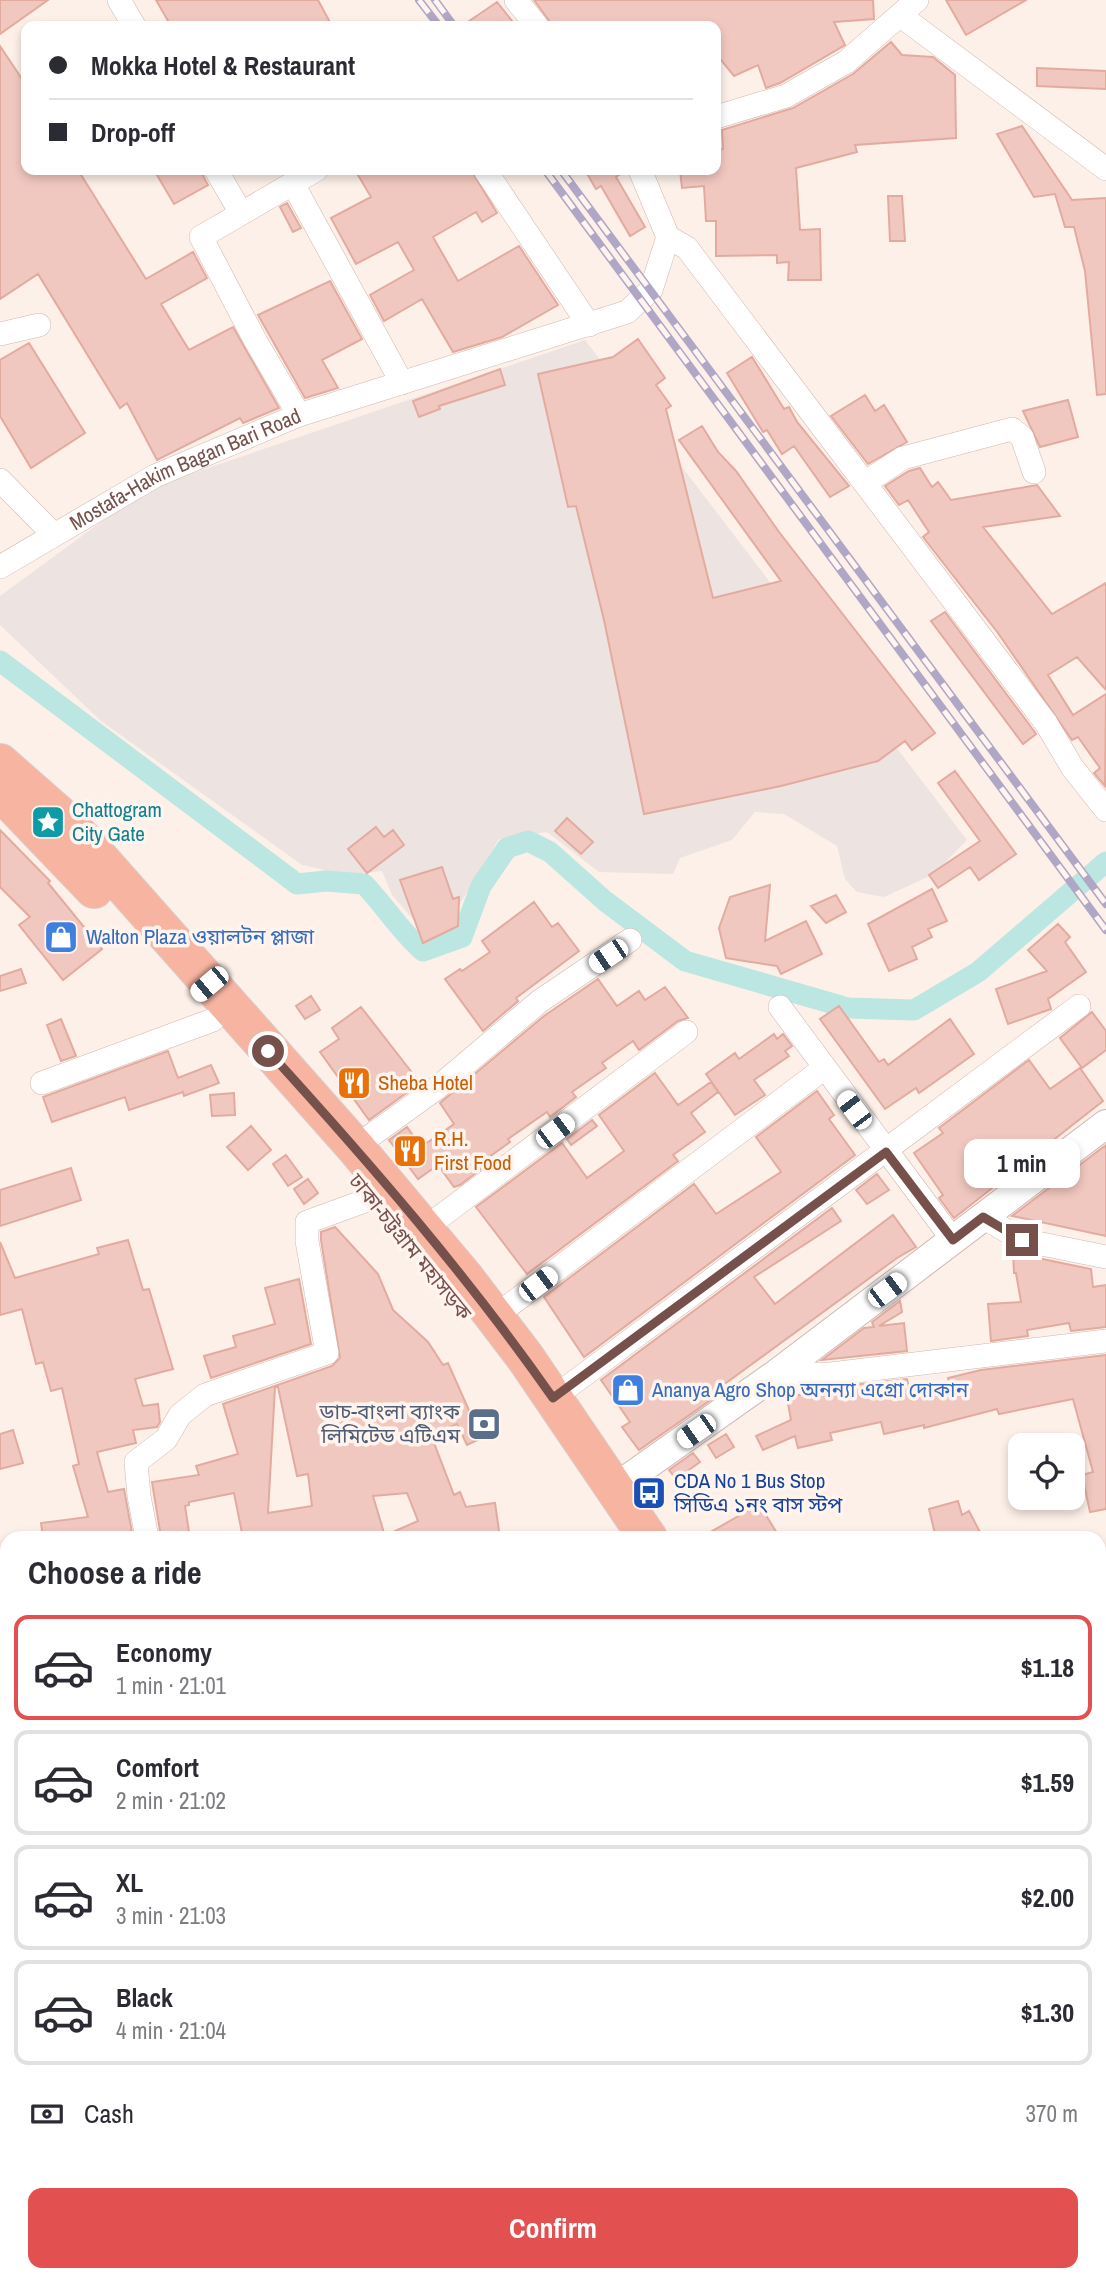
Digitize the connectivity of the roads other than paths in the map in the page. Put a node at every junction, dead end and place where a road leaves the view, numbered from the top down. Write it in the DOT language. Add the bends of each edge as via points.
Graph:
graph roads {
  1 [pos="119,0"];
  2 [pos="516,0"];
  3 [pos="909,8"];
  4 [pos="131,21"];
  5 [pos="533,21"];
  6 [pos="721,116"];
  7 [pos="1106,169"];
  8 [pos="219,175"];
  9 [pos="308,175"];
  10 [pos="488,175"];
  11 [pos="642,175"];
  12 [pos="293,184"];
  13 [pos="241,213"];
  14 [pos="668,237"];
  15 [pos="38,325"];
  16 [pos="589,325"];
  17 [pos="0,334"];
  18 [pos="402,383"];
  19 [pos="299,415"];
  20 [pos="1034,471"];
  21 [pos="0,480"];
  22 [pos="866,482"];
  23 [pos="52,534"];
  24 [pos="0,567"];
  25 [pos="0,763"];
  26 [pos="0,791"];
  27 [pos="1106,810"];
  28 [pos="630,940"];
  29 [pos="205,1001"];
  30 [pos="1079,1006"];
  31 [pos="780,1007"];
  32 [pos="686,1032"];
  33 [pos="823,1069"];
  34 [pos="42,1083"];
  35 [pos="1106,1124"];
  36 [pos="355,1147"];
  37 [pos="886,1152"];
  38 [pos="373,1198"];
  39 [pos="983,1217"];
  40 [pos="424,1229"];
  41 [pos="953,1240"];
  42 [pos="1106,1257"];
  43 [pos="494,1317"];
  44 [pos="1106,1341"];
  45 [pos="776,1374"];
  46 [pos="553,1398"];
  47 [pos="616,1487"];
  48 [pos="146,1531"];
  49 [pos="617,1531"];
  50 [pos="644,1531"];
  1 -- 4 [label="street"];
  2 -- 5 [label="street"];
  3 -- 6 [label="street" via="846,62 786,96"];
  3 -- 7 [label="street"];
  8 -- 13 [label="street"];
  9 -- 12 [label="street, Mostafa-Hakim Bagan Bari Road"];
  10 -- 16 [label="street"];
  11 -- 14 [label="street"];
  12 -- 13 [label="street, Mostafa-Hakim Bagan Bari Road"];
  12 -- 18 [label="street"];
  13 -- 19 [label="street, Mostafa-Hakim Bagan Bari Road" via="204,233 201,242"];
  14 -- 16 [label="street" via="651,290 627,312"];
  14 -- 22 [label="street" via="687,248"];
  15 -- 17 [label="street"];
  16 -- 18 [label="street"];
  18 -- 19 [label="street"];
  19 -- 23 [label="street, Mostafa-Hakim Bagan Bari Road" via="155,476"];
  20 -- 22 [label="street" via="1022,437 1012,429 903,458"];
  21 -- 23 [label="street"];
  22 -- 27 [label="street"];
  23 -- 24 [label="street, Mostafa-Hakim Bagan Bari Road"];
  25 -- 29 [label="highway, ঢাকা-চট্টগ্রাম মহাসড়ক" via="67,822"];
  26 -- 29 [label="highway, ঢাকা-চট্টগ্রাম মহাসড়ক"];
  28 -- 36 [label="street" via="540,1001 437,1088"];
  29 -- 34 [label="street"];
  29 -- 36 [label="highway, ঢাকা-চট্টগ্রাম মহাসড়ক"];
  29 -- 38 [label="highway, ঢাকা-চট্টগ্রাম মহাসড়ক"];
  30 -- 37 [label="street"];
  31 -- 33 [label="street"];
  32 -- 40 [label="street"];
  33 -- 37 [label="street"];
  33 -- 43 [label="street"];
  35 -- 39 [label="street"];
  36 -- 40 [label="highway, ঢাকা-চট্টগ্রাম মহাসড়ক"];
  37 -- 41 [label="street"];
  37 -- 46 [label="street"];
  38 -- 48 [label="street" via="307,1222 327,1353 205,1395 180,1415 166,1439 136,1462"];
  38 -- 49 [label="highway, ঢাকা-চট্টগ্রাম মহাসড়ক" via="446,1284"];
  39 -- 41 [label="street"];
  39 -- 42 [label="street" via="1022,1240"];
  40 -- 43 [label="highway, ঢাকা-চট্টগ্রাম মহাসড়ক"];
  41 -- 45 [label="street"];
  43 -- 46 [label="highway, ঢাকা-চট্টগ্রাম মহাসড়ক"];
  44 -- 45 [label="street" via="831,1374"];
  45 -- 47 [label="street"];
  46 -- 47 [label="highway, ঢাকা-চট্টগ্রাম মহাসড়ক"];
  47 -- 50 [label="highway, ঢাকা-চট্টগ্রাম মহাসড়ক"];
}
